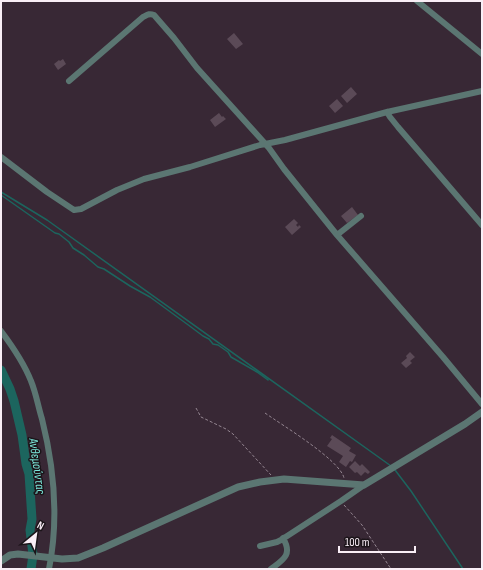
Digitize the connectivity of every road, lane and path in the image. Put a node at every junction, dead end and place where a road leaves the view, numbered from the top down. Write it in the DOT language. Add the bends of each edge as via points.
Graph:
graph roads {
  1 [pos="417,1"];
  2 [pos="482,54"];
  3 [pos="70,81"];
  4 [pos="482,90"];
  5 [pos="387,112"];
  6 [pos="266,144"];
  7 [pos="1,157"];
  8 [pos="361,216"];
  9 [pos="482,225"];
  10 [pos="337,235"];
  11 [pos="1,331"];
  12 [pos="482,404"];
  13 [pos="196,408"];
  14 [pos="482,412"];
  15 [pos="265,413"];
  16 [pos="276,480"];
  17 [pos="345,484"];
  18 [pos="364,485"];
  19 [pos="341,501"];
  20 [pos="283,538"];
  21 [pos="260,546"];
  22 [pos="49,557"];
  23 [pos="1,561"];
  24 [pos="49,569"];
  25 [pos="271,569"];
  26 [pos="390,569"];
  1 -- 2 [label="street"];
  3 -- 6 [label="street" via="143,17 151,14"];
  4 -- 5 [label="street"];
  5 -- 6 [label="street"];
  5 -- 9 [label="street"];
  6 -- 7 [label="street" via="144,179 74,210"];
  6 -- 10 [label="street"];
  8 -- 10 [label="street"];
  10 -- 12 [label="street"];
  11 -- 22 [label="street" via="22,362 31,381 45,434 54,492 54,531"];
  13 -- 16 [label="path" via="201,416 233,434"];
  14 -- 18 [label="street"];
  15 -- 17 [label="path" via="335,464 343,475"];
  16 -- 17 [label="street"];
  16 -- 22 [label="street" via="238,487 78,558"];
  17 -- 18 [label="street"];
  18 -- 19 [label="street"];
  19 -- 20 [label="street"];
  19 -- 26 [label="path" via="362,525"];
  20 -- 21 [label="street"];
  20 -- 25 [label="street" via="286,556"];
  22 -- 23 [label="street" via="12,554"];
  22 -- 24 [label="street"];
}
